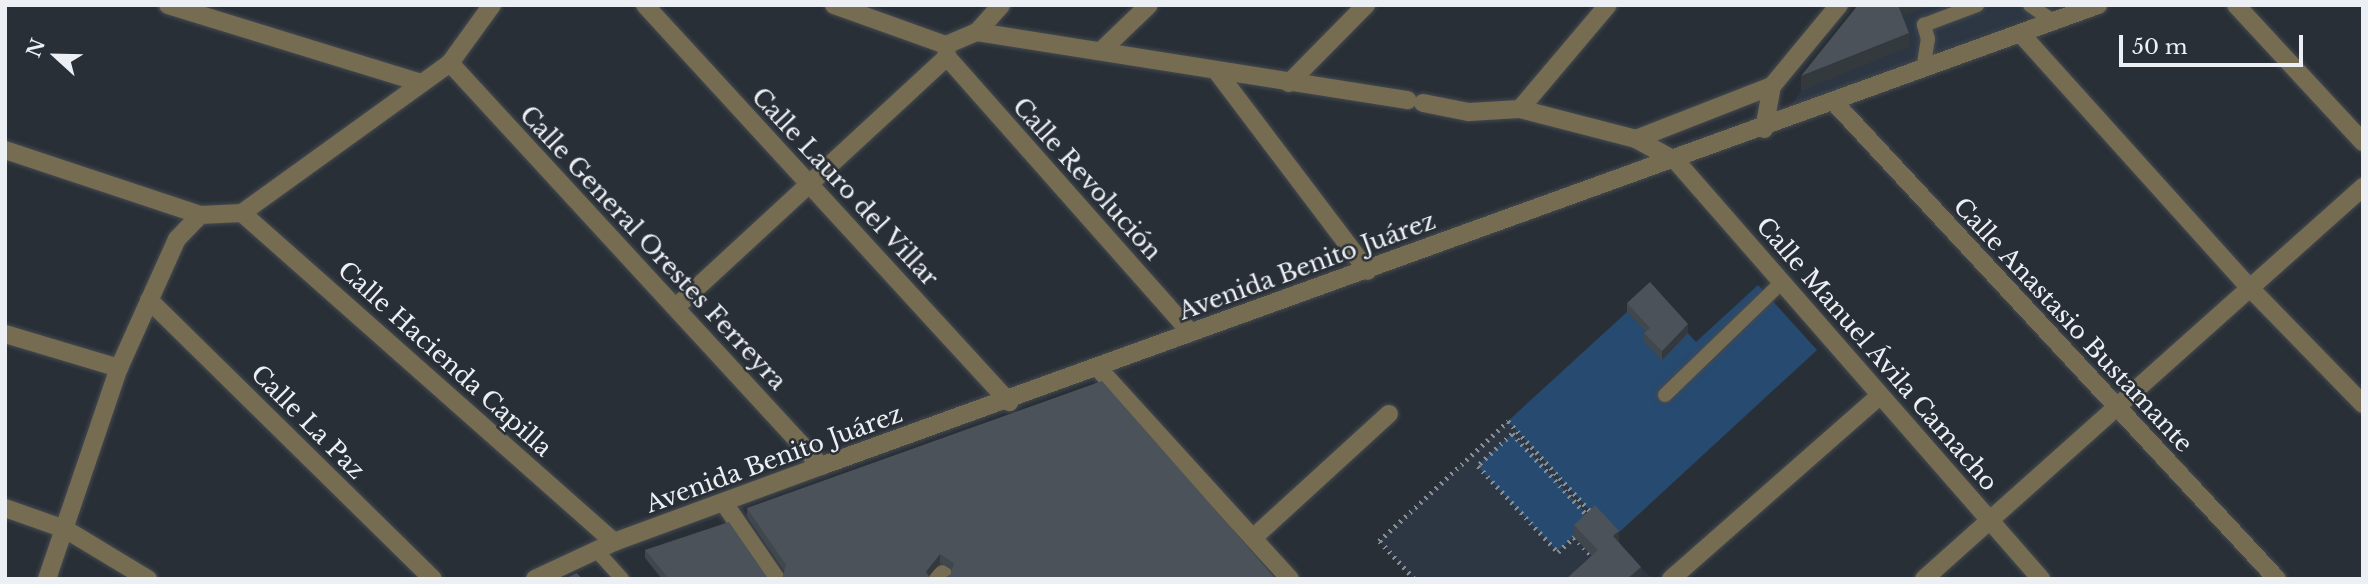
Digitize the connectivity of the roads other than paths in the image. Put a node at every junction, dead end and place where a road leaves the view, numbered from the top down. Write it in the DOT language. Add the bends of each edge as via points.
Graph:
graph roads {
  1 [pos="168,5"];
  2 [pos="492,5"];
  3 [pos="645,5"];
  4 [pos="1002,5"];
  5 [pos="1149,5"];
  6 [pos="1366,5"];
  7 [pos="1608,5"];
  8 [pos="1839,5"];
  9 [pos="1977,5"];
  10 [pos="2030,5"];
  11 [pos="2236,5"];
  12 [pos="846,6"];
  13 [pos="2089,7"];
  14 [pos="2054,22"];
  15 [pos="977,32"];
  16 [pos="2021,34"];
  17 [pos="946,51"];
  18 [pos="1101,51"];
  19 [pos="450,63"];
  20 [pos="1923,70"];
  21 [pos="1218,73"];
  22 [pos="419,82"];
  23 [pos="1289,83"];
  24 [pos="1772,86"];
  25 [pos="1834,102"];
  26 [pos="1520,109"];
  27 [pos="1764,129"];
  28 [pos="1636,139"];
  29 [pos="2363,142"];
  30 [pos="5,150"];
  31 [pos="1676,161"];
  32 [pos="809,184"];
  33 [pos="2363,187"];
  34 [pos="242,213"];
  35 [pos="200,215"];
  36 [pos="1368,271"];
  37 [pos="1783,281"];
  38 [pos="2250,288"];
  39 [pos="149,300"];
  40 [pos="676,307"];
  41 [pos="1191,333"];
  42 [pos="5,334"];
  43 [pos="118,368"];
  44 [pos="1098,368"];
  45 [pos="1665,395"];
  46 [pos="1879,396"];
  47 [pos="1009,401"];
  48 [pos="2363,404"];
  49 [pos="2115,407"];
  50 [pos="1390,414"];
  51 [pos="821,466"];
  52 [pos="724,503"];
  53 [pos="5,508"];
  54 [pos="1988,522"];
  55 [pos="65,529"];
  56 [pos="1253,538"];
  57 [pos="614,542"];
  58 [pos="596,550"];
  59 [pos="47,579"];
  60 [pos="148,579"];
  61 [pos="433,579"];
  62 [pos="535,579"];
  63 [pos="622,579"];
  64 [pos="776,579"];
  65 [pos="1290,579"];
  66 [pos="1671,579"];
  67 [pos="1924,579"];
  68 [pos="2041,579"];
  69 [pos="2277,579"];
  1 -- 22 [label="street"];
  2 -- 19 [label="street"];
  3 -- 32 [label="street, Calle Lauro del Villar"];
  4 -- 15 [label="street"];
  5 -- 18 [label="street"];
  6 -- 23 [label="street"];
  7 -- 26 [label="street"];
  8 -- 24 [label="street"];
  9 -- 20 [label="lane" via="1924,25 1928,46"];
  10 -- 14 [label="lane"];
  11 -- 29 [label="street"];
  12 -- 17 [label="street"];
  13 -- 14 [label="street, Avenida Benito Juárez"];
  14 -- 16 [label="street, Avenida Benito Juárez"];
  15 -- 17 [label="street"];
  15 -- 18 [label="street, Calle Manuel Ávila Camacho"];
  16 -- 20 [label="street, Avenida Benito Juárez"];
  16 -- 38 [label="street"];
  17 -- 32 [label="street"];
  17 -- 41 [label="street, Calle Revolución"];
  18 -- 21 [label="street, Calle Manuel Ávila Camacho"];
  19 -- 22 [label="street"];
  19 -- 40 [label="street, Calle General Orestes Ferreyra"];
  20 -- 25 [label="street, Avenida Benito Juárez"];
  21 -- 23 [label="street, Calle Manuel Ávila Camacho"];
  21 -- 36 [label="street"];
  22 -- 34 [label="street"];
  23 -- 26 [label="street, Calle Manuel Ávila Camacho" via="1469,111"];
  24 -- 27 [label="street"];
  24 -- 28 [label="street"];
  25 -- 27 [label="street, Avenida Benito Juárez"];
  25 -- 49 [label="street, Calle Anastasio Bustamante"];
  26 -- 28 [label="street, Calle Manuel Ávila Camacho"];
  27 -- 31 [label="street, Avenida Benito Juárez"];
  28 -- 31 [label="street, Calle Manuel Ávila Camacho"];
  30 -- 35 [label="street"];
  31 -- 36 [label="street, Avenida Benito Juárez"];
  31 -- 37 [label="street, Calle Manuel Ávila Camacho"];
  32 -- 40 [label="street"];
  32 -- 47 [label="street, Calle Lauro del Villar"];
  33 -- 38 [label="street"];
  34 -- 35 [label="street"];
  34 -- 57 [label="street, Calle Hacienda Capilla"];
  35 -- 39 [label="street" via="177,239"];
  36 -- 41 [label="street, Avenida Benito Juárez"];
  37 -- 45 [label="lane"];
  37 -- 46 [label="street, Calle Manuel Ávila Camacho"];
  38 -- 48 [label="street"];
  38 -- 49 [label="street"];
  39 -- 43 [label="street"];
  39 -- 61 [label="street, Calle La Paz"];
  40 -- 51 [label="street, Calle General Orestes Ferreyra"];
  41 -- 44 [label="street, Avenida Benito Juárez"];
  42 -- 43 [label="street"];
  43 -- 55 [label="street"];
  44 -- 47 [label="street, Avenida Benito Juárez"];
  44 -- 56 [label="street"];
  46 -- 54 [label="street, Calle Manuel Ávila Camacho"];
  46 -- 66 [label="street"];
  47 -- 51 [label="street, Avenida Benito Juárez"];
  49 -- 54 [label="street"];
  49 -- 69 [label="street, Calle Anastasio Bustamante"];
  50 -- 56 [label="street"];
  51 -- 52 [label="street, Avenida Benito Juárez"];
  52 -- 57 [label="street, Avenida Benito Juárez"];
  52 -- 64 [label="street"];
  53 -- 55 [label="street"];
  54 -- 67 [label="street"];
  54 -- 68 [label="street, Calle Manuel Ávila Camacho"];
  55 -- 59 [label="street"];
  55 -- 60 [label="street"];
  56 -- 65 [label="street"];
  57 -- 58 [label="street, Avenida Benito Juárez"];
  58 -- 62 [label="street, Avenida Benito Juárez"];
  58 -- 63 [label="lane"];
}
